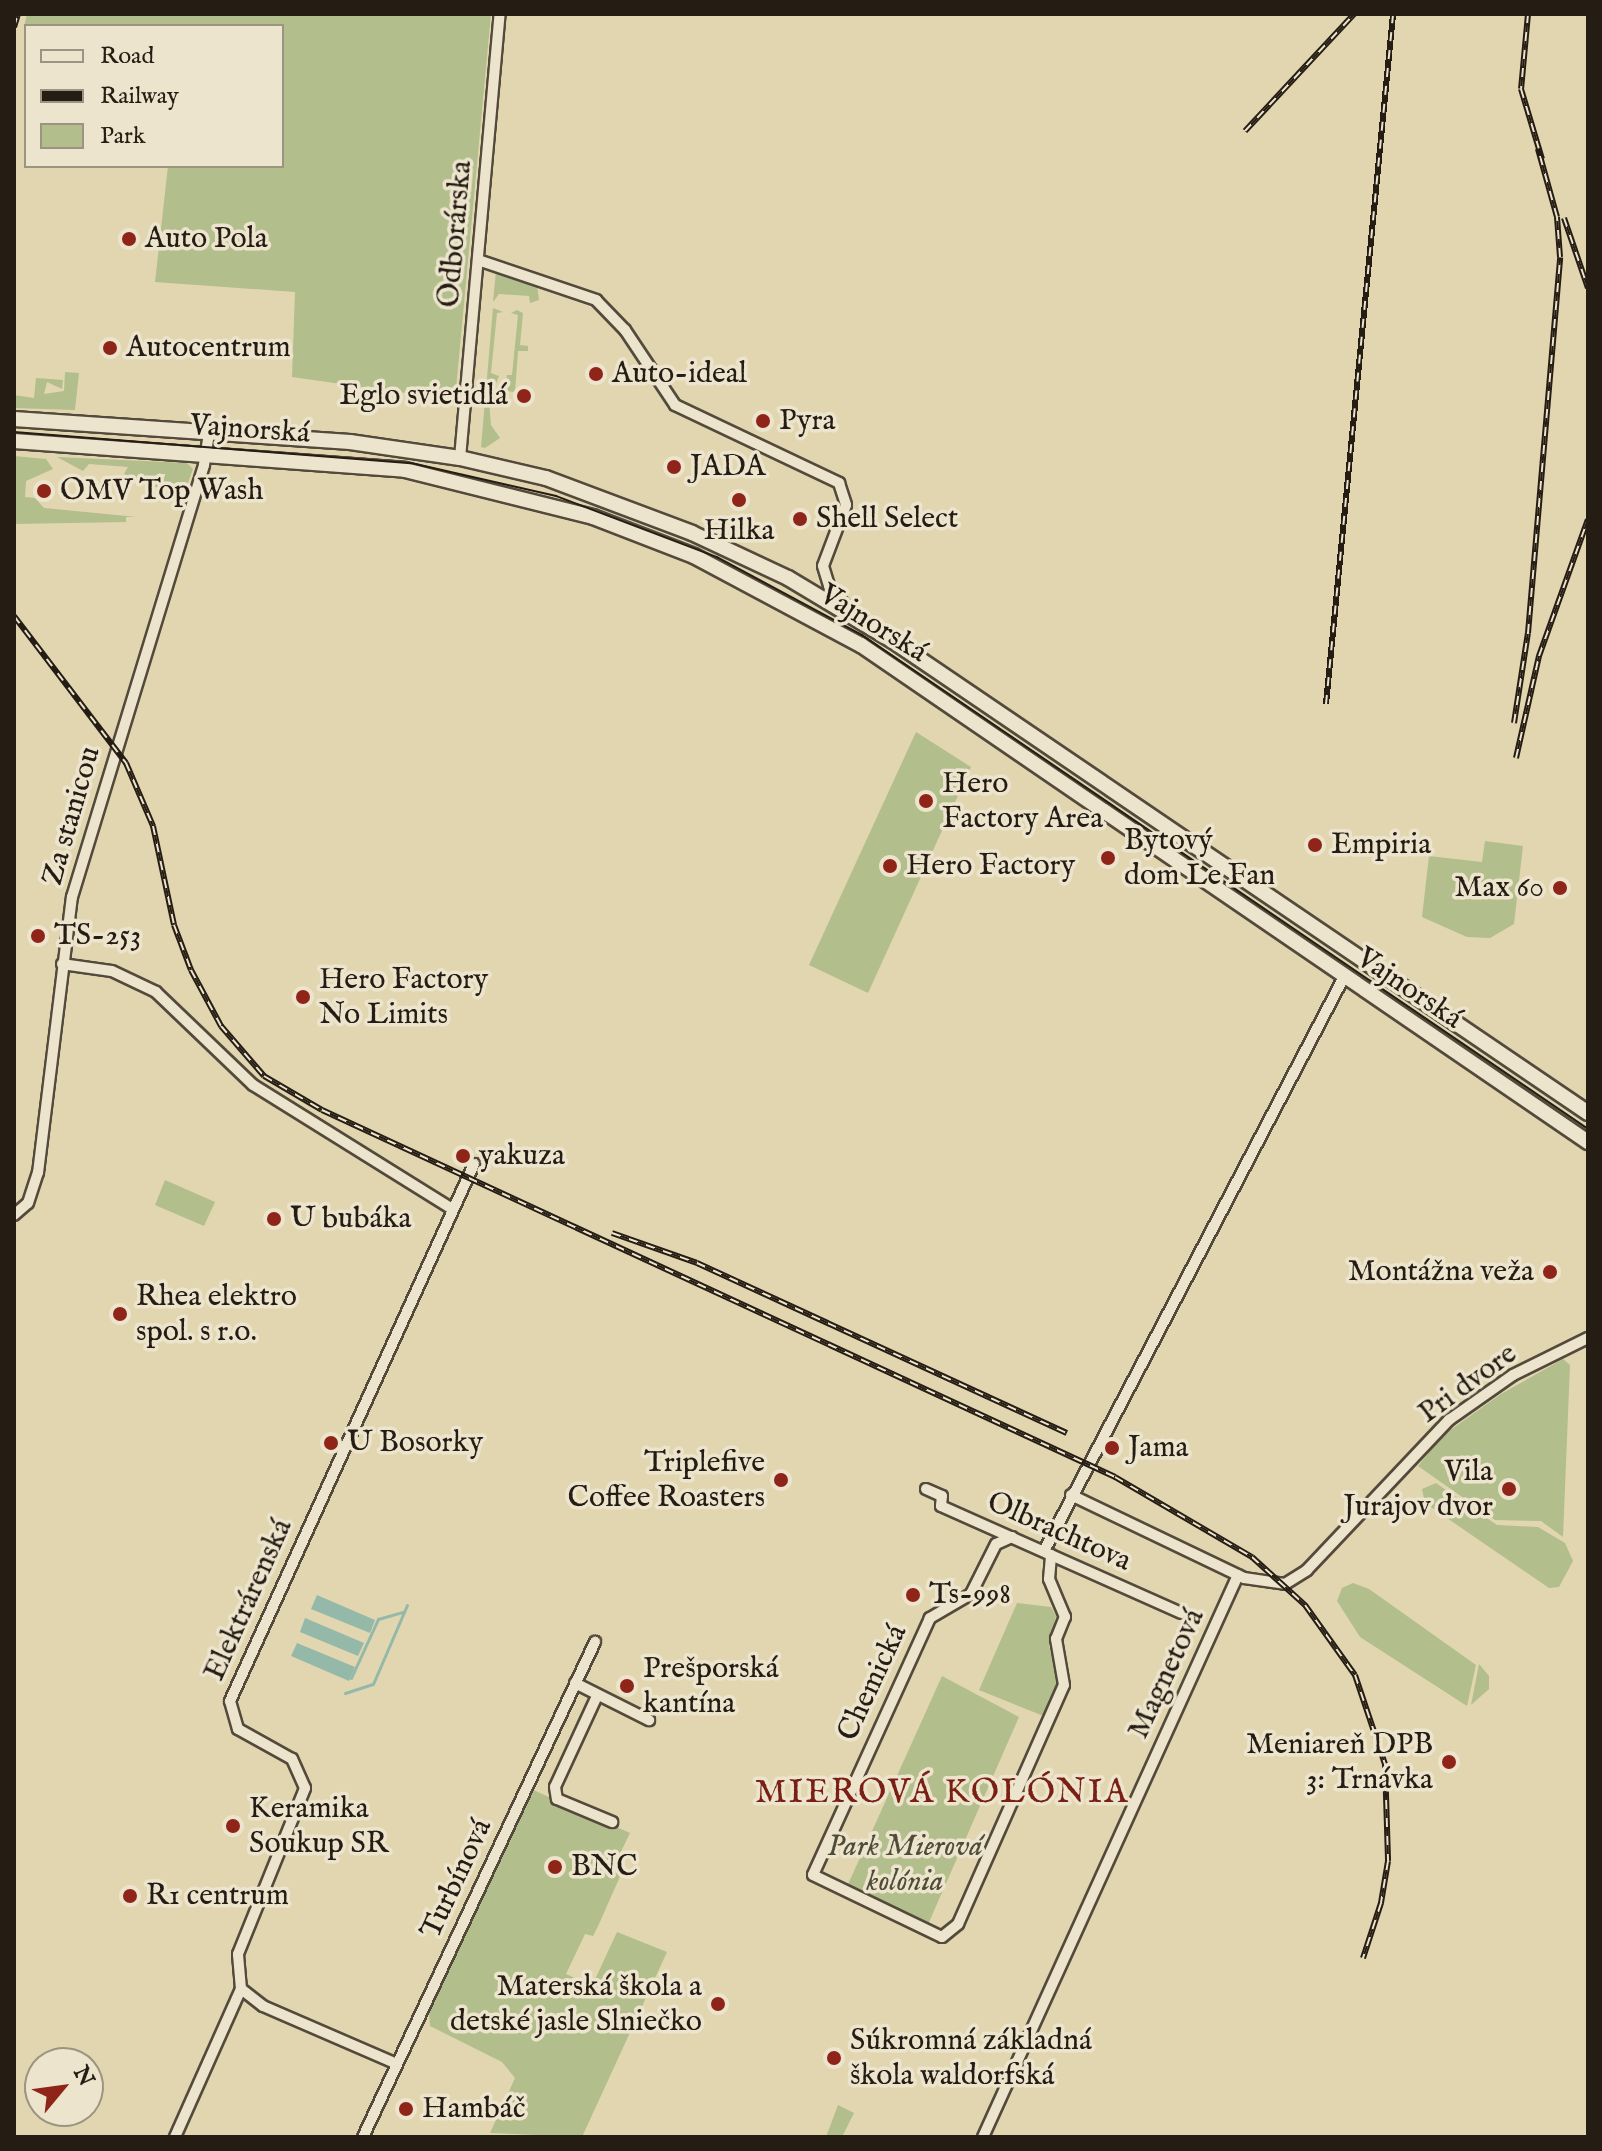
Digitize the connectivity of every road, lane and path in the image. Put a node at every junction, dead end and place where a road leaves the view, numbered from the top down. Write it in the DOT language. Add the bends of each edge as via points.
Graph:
graph roads {
  1 [pos="500,14"];
  2 [pos="478,260"];
  3 [pos="14,419"];
  4 [pos="209,433"];
  5 [pos="14,441"];
  6 [pos="208,453"];
  7 [pos="460,458"];
  8 [pos="457,481"];
  9 [pos="856,617"];
  10 [pos="62,964"];
  11 [pos="1344,977"];
  12 [pos="1588,1113"];
  13 [pos="1588,1142"];
  14 [pos="474,1164"];
  15 [pos="452,1209"];
  16 [pos="14,1215"];
  17 [pos="1588,1338"];
  18 [pos="926,1489"];
  19 [pos="1071,1495"];
  20 [pos="1012,1537"];
  21 [pos="1048,1553"];
  22 [pos="1238,1575"];
  23 [pos="1181,1613"];
  24 [pos="595,1642"];
  25 [pos="575,1683"];
  26 [pos="597,1696"];
  27 [pos="649,1720"];
  28 [pos="612,1822"];
  29 [pos="241,1989"];
  30 [pos="397,2064"];
  31 [pos="175,2137"];
  32 [pos="363,2137"];
  33 [pos="983,2137"];
  1 -- 2 [label="street, Odborárska"];
  2 -- 7 [label="street, Odborárska"];
  2 -- 9 [label="street" via="596,300 625,330 675,405 831,476 846,493 823,566 827,580"];
  3 -- 4 [label="main road, Vajnorská"];
  4 -- 6 [label="street, Za stanicou"];
  4 -- 7 [label="main road, Vajnorská" via="350,442"];
  5 -- 6 [label="main road, Vajnorská"];
  6 -- 8 [label="main road, Vajnorská" via="372,466"];
  6 -- 10 [label="street, Za stanicou" via="72,897"];
  7 -- 8 [label="main road"];
  7 -- 9 [label="main road, Vajnorská" via="546,478 669,523"];
  8 -- 11 [label="main road, Vajnorská" via="634,531 729,571 819,618"];
  9 -- 12 [label="main road, Vajnorská"];
  10 -- 15 [label="street" via="112,971 156,992 253,1085"];
  10 -- 16 [label="street, Za stanicou" via="38,1173 28,1203"];
  11 -- 13 [label="main road, Vajnorská"];
  11 -- 19 [label="street"];
  14 -- 15 [label="street, Elektrárenská"];
  15 -- 29 [label="street, Elektrárenská" via="396,1344 366,1395 230,1701 238,1729 292,1759 305,1788 238,1954"];
  17 -- 22 [label="street, Pri dvore" via="1513,1375 1449,1420 1297,1578 1274,1585"];
  18 -- 20 [label="street, Olbrachtova" via="942,1496 941,1506"];
  19 -- 21 [label="street"];
  19 -- 22 [label="street"];
  20 -- 21 [label="street, Olbrachtova"];
  20 -- 21 [label="street, Chemická" via="996,1544 971,1594 930,1618 817,1861 816,1879 942,1937 958,1924 1064,1685 1056,1639 1065,1617 1049,1579"];
  21 -- 23 [label="street, Olbrachtova"];
  22 -- 33 [label="street, Magnetová"];
  24 -- 25 [label="street, Turbínová"];
  25 -- 26 [label="street"];
  25 -- 30 [label="street, Turbínová"];
  26 -- 27 [label="street"];
  26 -- 28 [label="street" via="555,1787 557,1799"];
  29 -- 30 [label="street" via="263,2006"];
  29 -- 31 [label="street, Elektrárenská"];
  30 -- 32 [label="street, Turbínová"];
}
